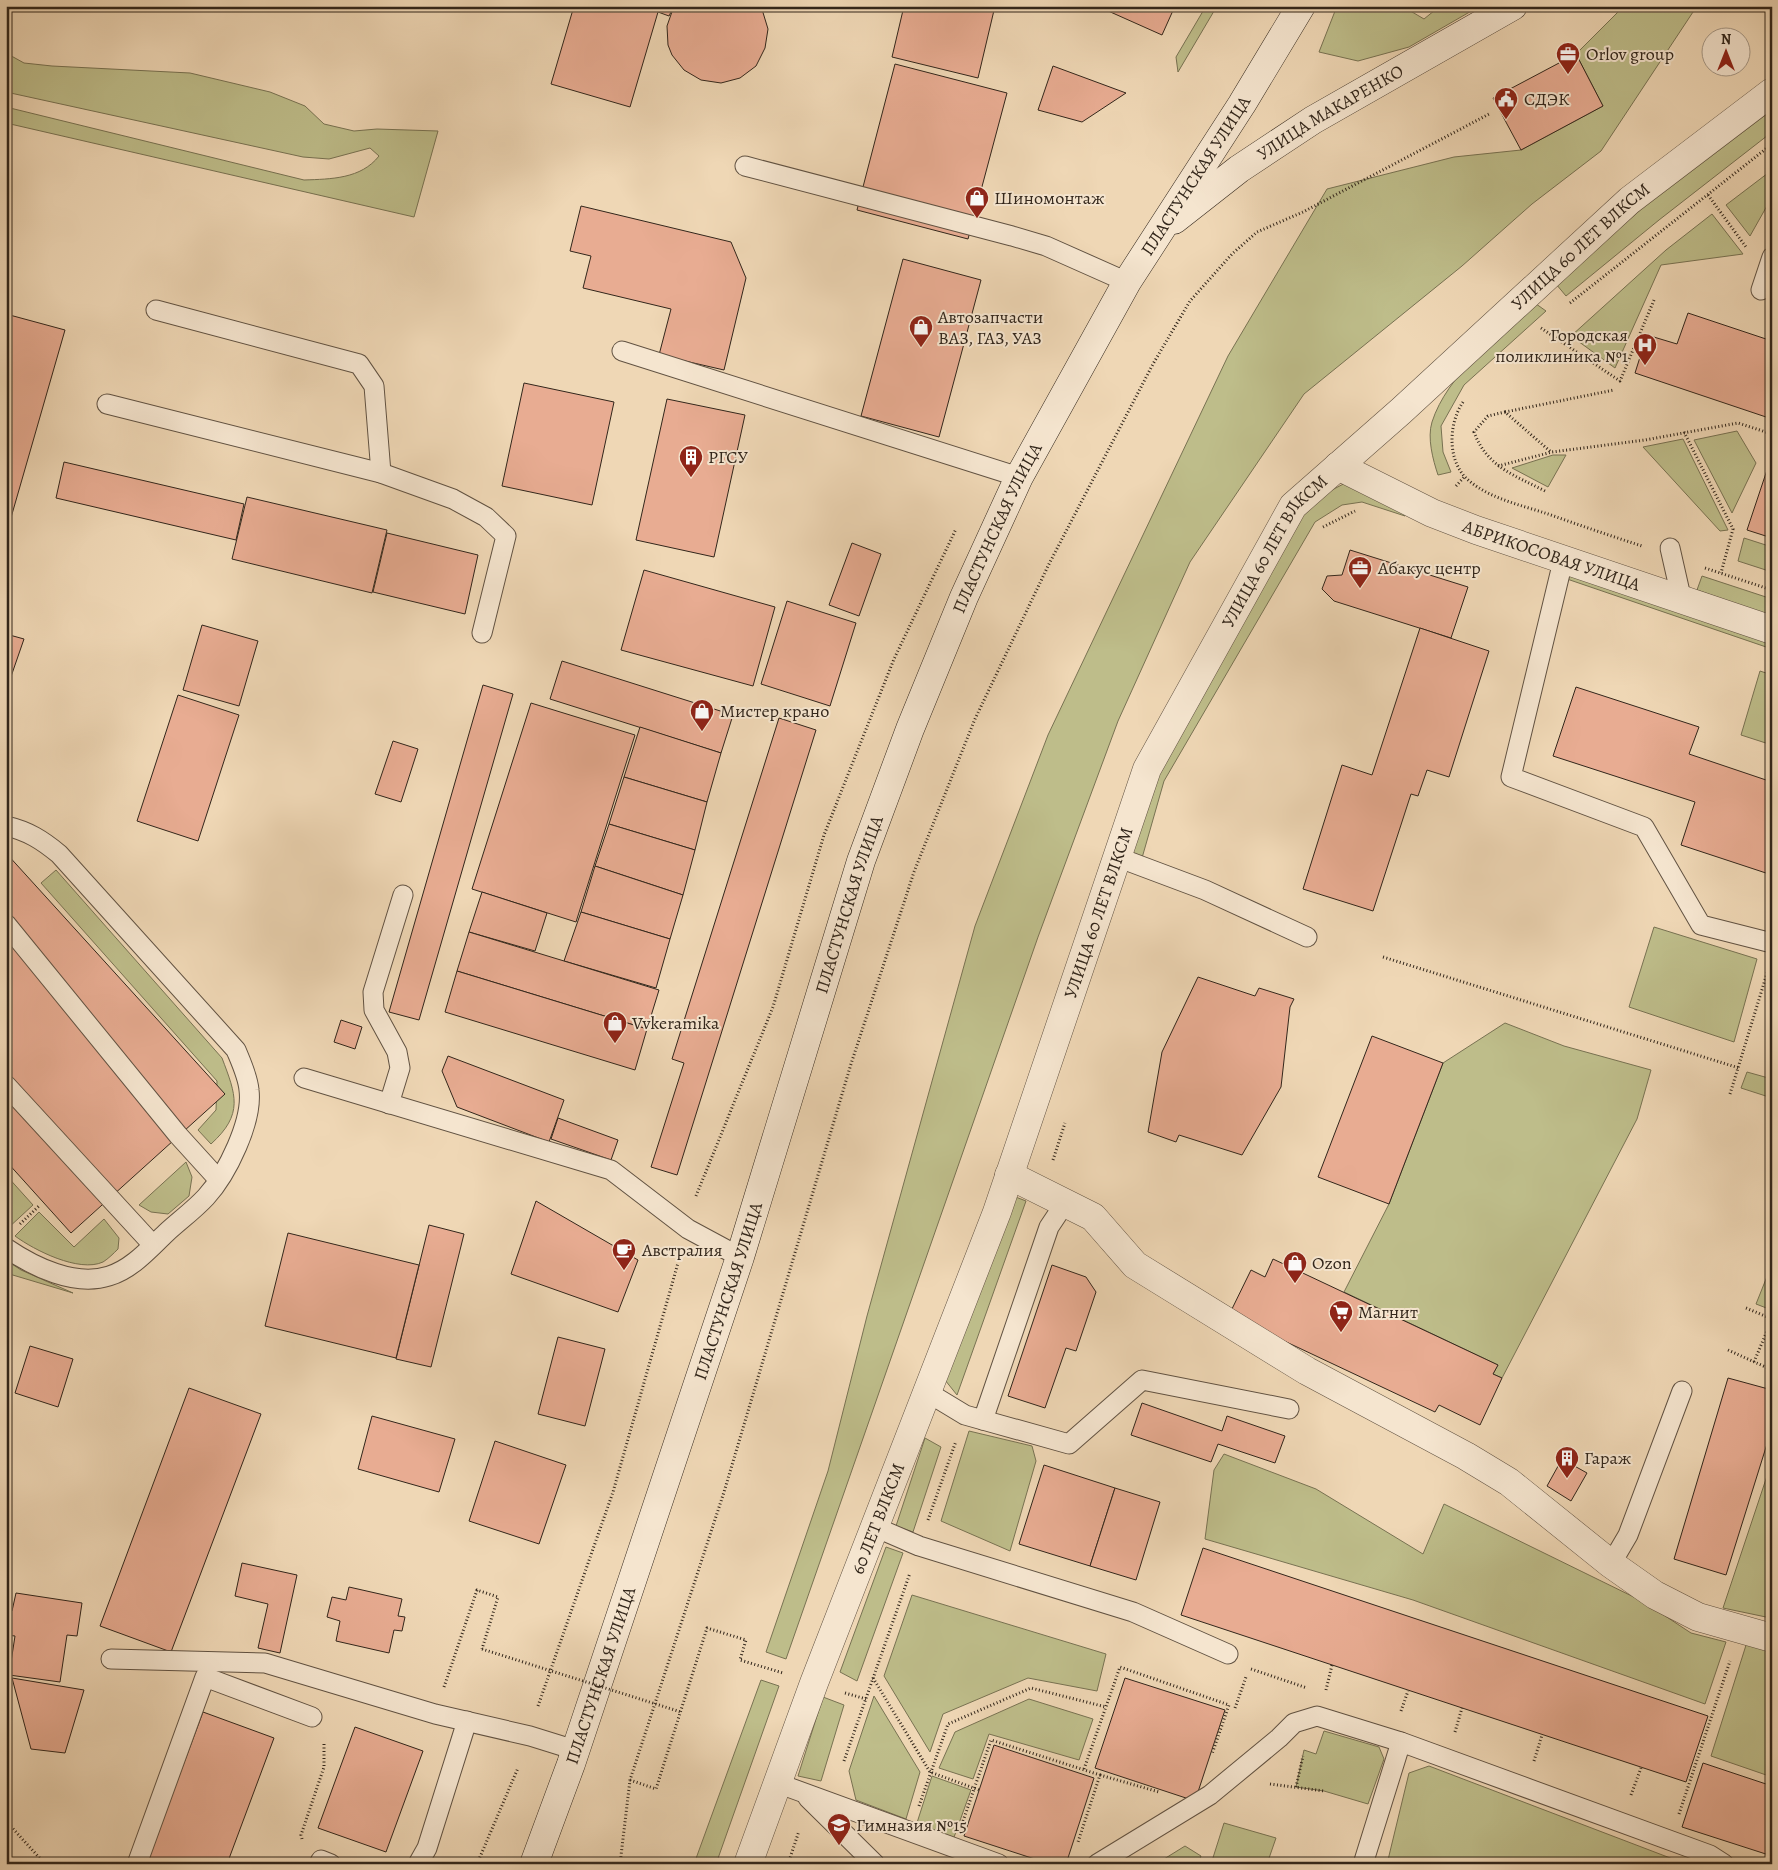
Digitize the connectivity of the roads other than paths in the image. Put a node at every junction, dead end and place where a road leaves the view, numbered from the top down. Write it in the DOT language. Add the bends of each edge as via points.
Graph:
graph roads {
  1 [pos="1301,6"];
  2 [pos="1513,6"];
  3 [pos="1772,92"];
  4 [pos="745,166"];
  5 [pos="1158,232"];
  6 [pos="1772,257"];
  7 [pos="1127,282"];
  8 [pos="1761,290"];
  9 [pos="156,310"];
  10 [pos="622,351"];
  11 [pos="107,404"];
  12 [pos="1338,466"];
  13 [pos="381,472"];
  14 [pos="1019,477"];
  15 [pos="1671,552"];
  16 [pos="1563,560"];
  17 [pos="1682,600"];
  18 [pos="1772,630"];
  19 [pos="482,633"];
  20 [pos="6,826"];
  21 [pos="1117,857"];
  22 [pos="403,895"];
  23 [pos="6,924"];
  24 [pos="1307,937"];
  25 [pos="1772,943"];
  26 [pos="304,1078"];
  27 [pos="6,1085"];
  28 [pos="389,1104"];
  29 [pos="1009,1175"];
  30 [pos="218,1179"];
  31 [pos="1065,1203"];
  32 [pos="153,1245"];
  33 [pos="6,1248"];
  34 [pos="740,1257"];
  35 [pos="1682,1391"];
  36 [pos="927,1392"];
  37 [pos="1289,1409"];
  38 [pos="983,1420"];
  39 [pos="875,1527"];
  40 [pos="1611,1564"];
  41 [pos="1772,1638"];
  42 [pos="1228,1654"];
  43 [pos="111,1659"];
  44 [pos="312,1717"];
  45 [pos="467,1721"];
  46 [pos="1401,1742"];
  47 [pos="575,1750"];
  48 [pos="777,1783"];
  49 [pos="804,1793"];
  50 [pos="136,1864"];
  51 [pos="418,1864"];
  52 [pos="534,1864"];
  53 [pos="748,1864"];
  54 [pos="874,1864"];
  55 [pos="999,1864"];
  56 [pos="1097,1864"];
  57 [pos="1363,1864"];
  58 [pos="1724,1864"];
  1 -- 5 [label="street, ПЛАСТУНСКАЯ УЛИЦА" via="1242,104"];
  2 -- 5 [label="street, УЛИЦА МАКАРЕНКО" via="1313,120 1240,169"];
  3 -- 12 [label="street, УЛИЦА 60 ЛЕТ ВЛКСМ" via="1630,200"];
  4 -- 7 [label="lane" via="1046,246"];
  5 -- 7 [label="street, ПЛАСТУНСКАЯ УЛИЦА"];
  6 -- 8 [label="lane"];
  7 -- 14 [label="street, ПЛАСТУНСКАЯ УЛИЦА"];
  9 -- 13 [label="lane" via="358,364 374,386"];
  10 -- 14 [label="lane"];
  11 -- 13 [label="lane"];
  12 -- 16 [label="street, АБРИКОСОВАЯ УЛИЦА" via="1432,513"];
  12 -- 21 [label="street, УЛИЦА 60 ЛЕТ ВЛКСМ" via="1293,506 1147,769"];
  13 -- 19 [label="lane" via="453,499 486,517 506,536"];
  14 -- 34 [label="street, ПЛАСТУНСКАЯ УЛИЦА" via="910,729 861,861"];
  15 -- 17 [label="lane"];
  16 -- 17 [label="street, АБРИКОСОВАЯ УЛИЦА"];
  16 -- 25 [label="lane" via="1511,777 1644,827 1701,925"];
  17 -- 18 [label="street, АБРИКОСОВАЯ УЛИЦА"];
  20 -- 30 [label="lane" via="41,839 59,854 236,1050 249,1090 247,1119 238,1146"];
  21 -- 24 [label="lane" via="1205,890"];
  21 -- 29 [label="street, УЛИЦА 60 ЛЕТ ВЛКСМ"];
  22 -- 28 [label="lane" via="373,992 374,1010 396,1052 400,1068"];
  23 -- 30 [label="lane" via="172,1128"];
  26 -- 28 [label="lane"];
  27 -- 32 [label="lane"];
  28 -- 34 [label="lane" via="611,1170 688,1229"];
  29 -- 31 [label="street"];
  29 -- 36 [label="street, 60 ЛЕТ ВЛКСМ"];
  30 -- 32 [label="lane" via="207,1196"];
  31 -- 38 [label="lane" via="1049,1226"];
  31 -- 40 [label="street" via="1093,1217 1135,1265 1308,1371 1509,1482"];
  32 -- 33 [label="lane" via="130,1266 109,1276 88,1280 55,1273 24,1260"];
  34 -- 47 [label="street, ПЛАСТУНСКАЯ УЛИЦА"];
  35 -- 40 [label="lane" via="1628,1535"];
  36 -- 38 [label="lane" via="965,1416"];
  36 -- 39 [label="street, 60 ЛЕТ ВЛКСМ"];
  37 -- 38 [label="lane" via="1142,1380 1069,1444"];
  39 -- 42 [label="lane" via="919,1546 1133,1612"];
  39 -- 48 [label="street, 60 ЛЕТ ВЛКСМ"];
  40 -- 41 [label="street" via="1655,1595 1698,1617"];
  43 -- 45 [label="lane" via="265,1663"];
  44 -- 50 [label="lane" via="205,1677"];
  45 -- 47 [label="lane"];
  45 -- 51 [label="lane" via="427,1848"];
  46 -- 56 [label="lane" via="1317,1716 1294,1723 1206,1798"];
  46 -- 57 [label="lane"];
  46 -- 58 [label="lane" via="1710,1855"];
  47 -- 52 [label="street, ПЛАСТУНСКАЯ УЛИЦА"];
  48 -- 49 [label="lane"];
  48 -- 53 [label="street, 60 ЛЕТ ВЛКСМ"];
  49 -- 54 [label="lane"];
  49 -- 55 [label="lane"];
}
